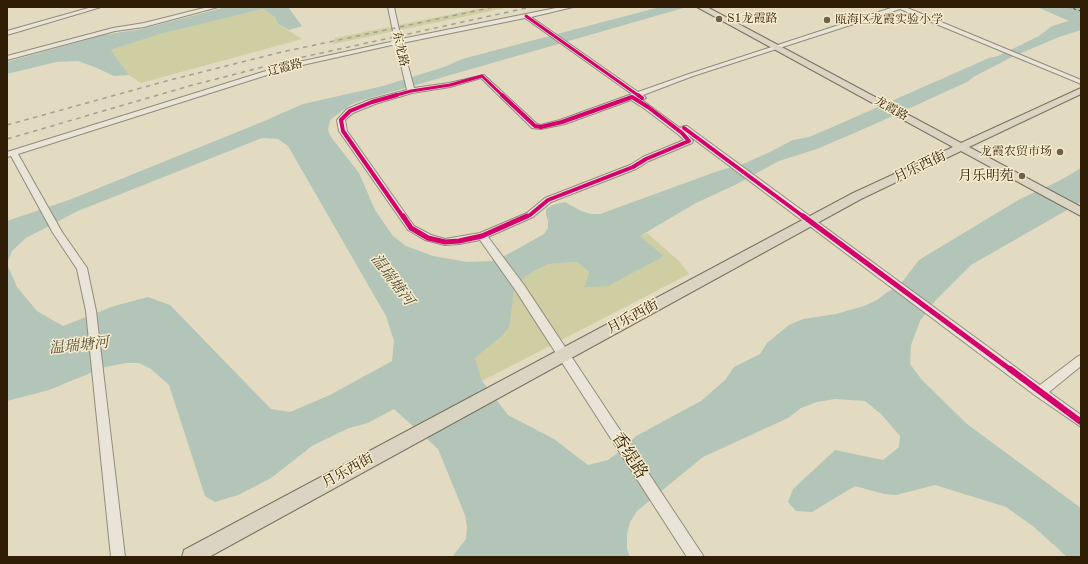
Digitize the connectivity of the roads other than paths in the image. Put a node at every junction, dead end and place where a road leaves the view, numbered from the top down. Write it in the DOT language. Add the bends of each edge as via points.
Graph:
graph roads {
  1 [pos="98,7"];
  2 [pos="215,7"];
  3 [pos="391,7"];
  4 [pos="570,7"];
  5 [pos="900,7"];
  6 [pos="704,8"];
  7 [pos="200,9"];
  8 [pos="526,16"];
  9 [pos="7,33"];
  10 [pos="776,48"];
  11 [pos="7,58"];
  12 [pos="1081,82"];
  13 [pos="410,90"];
  14 [pos="1081,91"];
  15 [pos="635,96"];
  16 [pos="962,147"];
  17 [pos="10,154"];
  18 [pos="1081,212"];
  19 [pos="809,222"];
  20 [pos="482,236"];
  21 [pos="562,355"];
  22 [pos="1081,360"];
  23 [pos="1040,392"];
  24 [pos="1081,422"];
  25 [pos="692,552"];
  26 [pos="118,557"];
  27 [pos="191,557"];
  1 -- 9 [label="street"];
  2 -- 7 [label="street"];
  3 -- 13 [label="street, 东龙路"];
  4 -- 8 [label="street, 辽霞路"];
  5 -- 10 [label="street"];
  5 -- 12 [label="street"];
  6 -- 10 [label="main road, 龙霞路"];
  7 -- 11 [label="street"];
  8 -- 15 [label="street" via="569,45"];
  8 -- 17 [label="street, 辽霞路, bridge" via="287,66"];
  10 -- 15 [label="street"];
  10 -- 16 [label="main road, 龙霞路"];
  13 -- 15 [label="street" via="450,85 482,76 535,126 541,127"];
  13 -- 20 [label="street" via="350,111 341,120 343,131 411,228 428,238 445,242"];
  14 -- 16 [label="main road, 月乐西街"];
  15 -- 19 [label="street" via="705,144"];
  15 -- 20 [label="street" via="689,141 633,167 548,200 530,215"];
  16 -- 18 [label="main road, 龙霞路"];
  16 -- 19 [label="main road, 月乐西街" via="857,196"];
  17 -- 26 [label="street" via="82,268 91,311 100,380"];
  19 -- 21 [label="main road, 月乐西街"];
  19 -- 23 [label="street"];
  20 -- 21 [label="street, 香缇路" via="520,288"];
  21 -- 25 [label="street, 香缇路"];
  21 -- 27 [label="main road, 月乐西街"];
  22 -- 23 [label="street"];
  23 -- 24 [label="street"];
}
